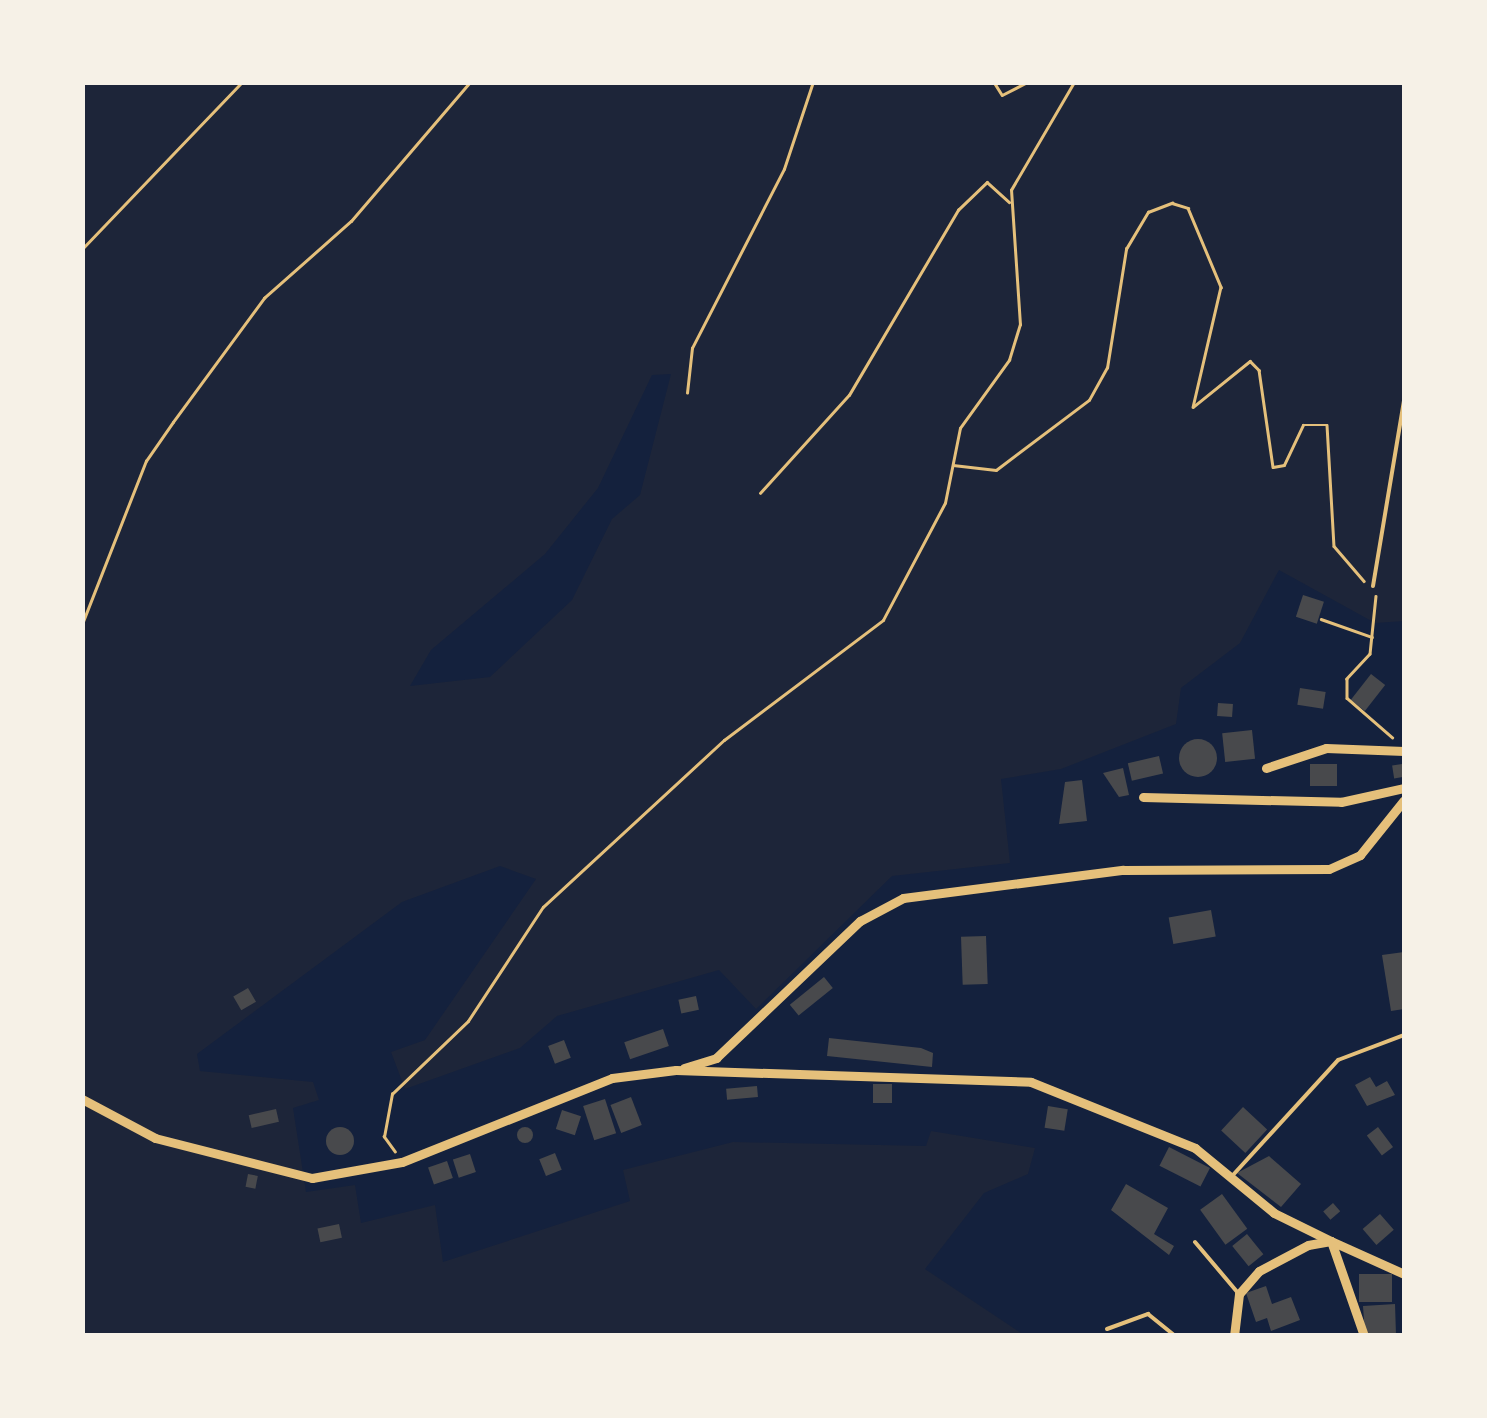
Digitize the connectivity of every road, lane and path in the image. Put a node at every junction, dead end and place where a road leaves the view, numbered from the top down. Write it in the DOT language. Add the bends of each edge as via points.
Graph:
graph roads {
  1 [pos="242,82"];
  2 [pos="470,82"];
  3 [pos="813,82"];
  4 [pos="994,82"];
  5 [pos="1028,82"];
  6 [pos="1074,82"];
  7 [pos="1012,205"];
  8 [pos="82,249"];
  9 [pos="688,393"];
  10 [pos="1404,401"];
  11 [pos="952,465"];
  12 [pos="760,493"];
  13 [pos="1373,578"];
  14 [pos="1373,586"];
  15 [pos="1321,619"];
  16 [pos="82,624"];
  17 [pos="1373,638"];
  18 [pos="1404,749"];
  19 [pos="1266,768"];
  20 [pos="1404,788"];
  21 [pos="1143,797"];
  22 [pos="1404,800"];
  23 [pos="1404,1035"];
  24 [pos="676,1070"];
  25 [pos="82,1098"];
  26 [pos="402,1162"];
  27 [pos="1233,1175"];
  28 [pos="1331,1241"];
  29 [pos="1195,1242"];
  30 [pos="1404,1274"];
  31 [pos="1239,1294"];
  32 [pos="1107,1329"];
  33 [pos="1175,1336"];
  34 [pos="1234,1336"];
  35 [pos="1364,1336"];
  1 -- 8 [label="path"];
  2 -- 16 [label="path" via="351,221 264,298 173,422 146,461"];
  3 -- 9 [label="path" via="784,169 692,348"];
  4 -- 5 [label="path" via="1002,95"];
  6 -- 7 [label="path"];
  7 -- 11 [label="path" via="1020,325 1009,360 960,428"];
  7 -- 12 [label="path" via="987,182 958,210 849,396"];
  10 -- 13 [label="lane"];
  11 -- 13 [label="path" via="996,470 1089,400 1108,368 1126,249 1148,212 1172,203 1188,208 1221,288 1194,407 1250,362 1259,370 1273,467 1284,466 1309,420 1327,425 1334,546 1355,577"];
  11 -- 26 [label="path" via="924,555 884,620 724,740 577,872 468,1021 392,1094 384,1136"];
  13 -- 14 [label="lane"];
  14 -- 17 [label="path"];
  15 -- 17 [label="path"];
  17 -- 18 [label="path" via="1347,679 1347,698"];
  18 -- 19 [label="street" via="1326,748"];
  20 -- 21 [label="street" via="1340,802"];
  22 -- 24 [label="street" via="1360,855 1329,869 1123,870 903,898 860,921 716,1058"];
  23 -- 27 [label="lane" via="1338,1060"];
  24 -- 26 [label="street" via="612,1078"];
  24 -- 27 [label="street" via="1031,1082 1195,1148"];
  25 -- 26 [label="street" via="155,1138 312,1178"];
  27 -- 28 [label="street" via="1274,1213"];
  28 -- 30 [label="street"];
  28 -- 31 [label="street" via="1258,1270"];
  28 -- 35 [label="street"];
  29 -- 31 [label="lane"];
  31 -- 34 [label="street"];
  32 -- 33 [label="lane" via="1148,1314"];
}
